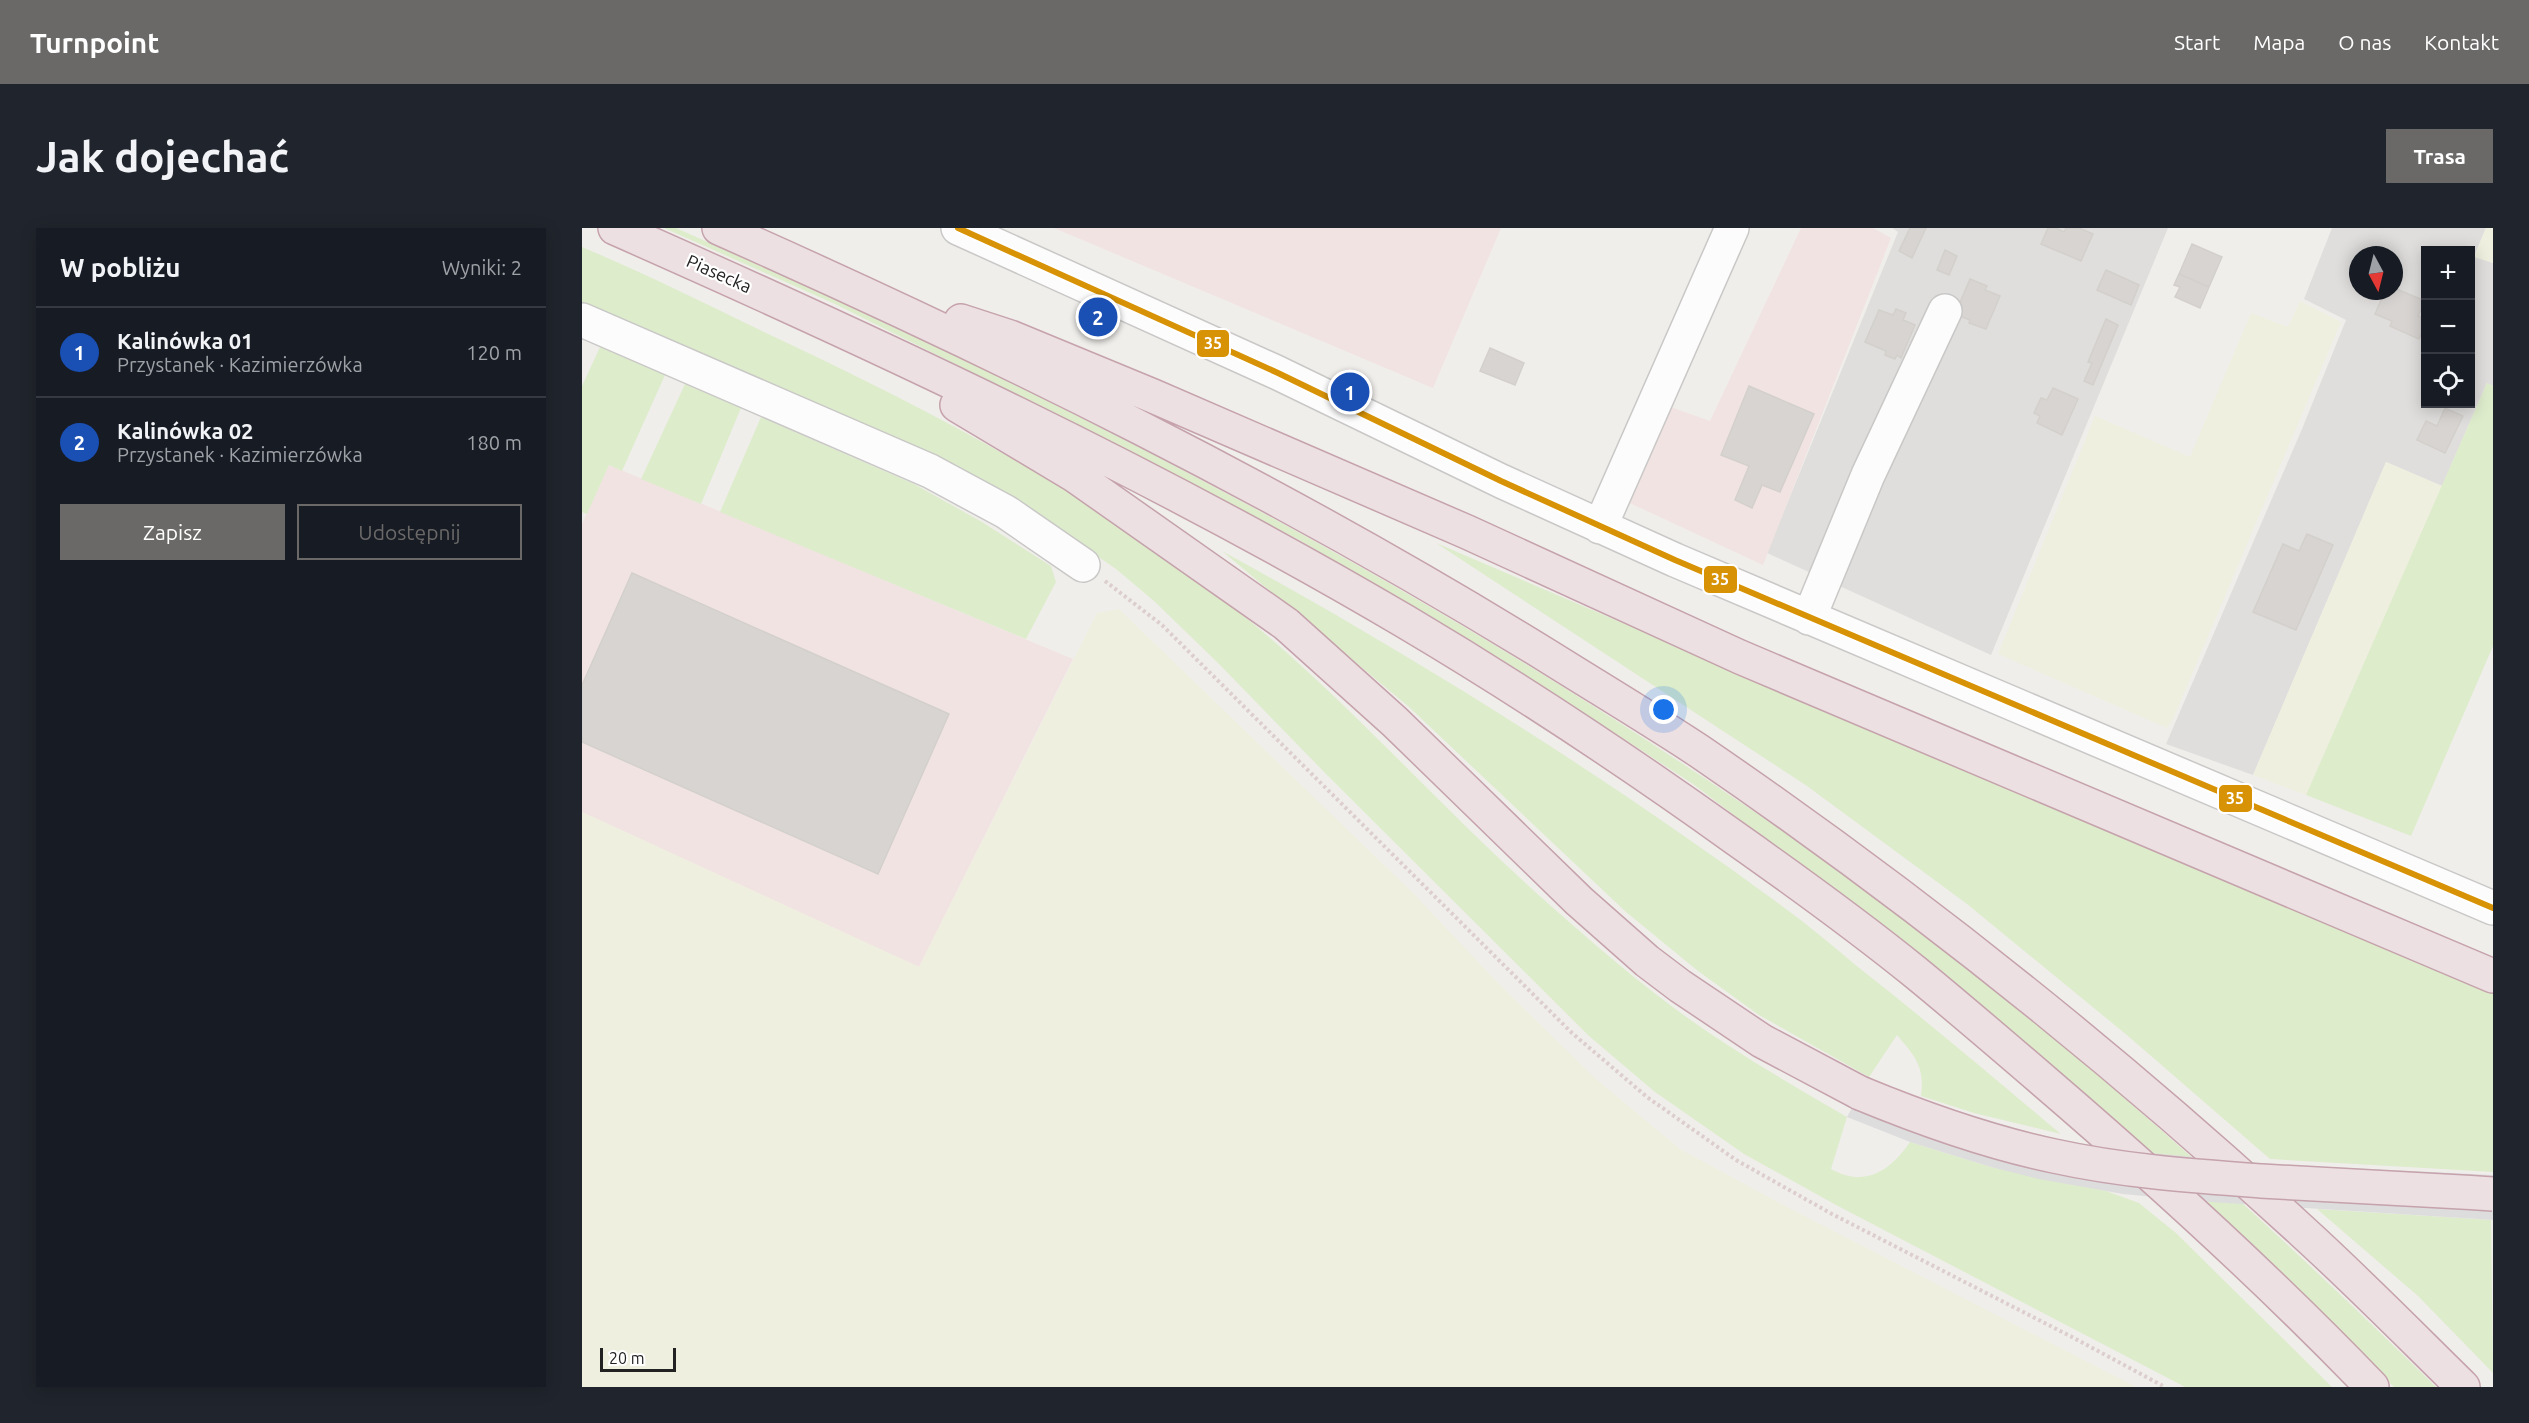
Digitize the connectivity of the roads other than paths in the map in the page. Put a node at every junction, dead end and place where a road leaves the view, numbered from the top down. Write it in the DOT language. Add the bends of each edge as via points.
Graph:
graph roads {
  1 [pos="615,228"];
  2 [pos="719,228"];
  3 [pos="958,228"];
  4 [pos="1732,228"];
  5 [pos="833,279"];
  6 [pos="1945,310"];
  7 [pos="582,320"];
  8 [pos="824,320"];
  9 [pos="1600,527"];
  10 [pos="1083,565"];
  11 [pos="1809,618"];
  12 [pos="2493,908"];
  13 [pos="2493,976"];
  14 [pos="2493,1194"];
  15 [pos="2372,1387"];
  16 [pos="2463,1387"];
  1 -- 8 [label="highway, Piasecka"];
  2 -- 5 [label="highway"];
  3 -- 9 [label="street" via="1278,373"];
  4 -- 9 [label="street"];
  5 -- 13 [label="highway" via="1010,337 1153,396 1467,532 1740,657"];
  5 -- 16 [label="highway" via="1184,450 1355,541 1696,750 1968,947 2153,1099 2304,1232"];
  6 -- 11 [label="street" via="1868,476"];
  7 -- 10 [label="street" via="930,471 1006,512"];
  8 -- 14 [label="highway, bridge" via="1074,476 1286,624 1647,961 1762,1041 1860,1094 1991,1140 2121,1168 2199,1177"];
  8 -- 15 [label="highway" via="1110,460 1315,570 1491,675 1688,804 1896,957 2001,1044 2223,1240"];
  9 -- 11 [label="street"];
  11 -- 12 [label="street"];
}
